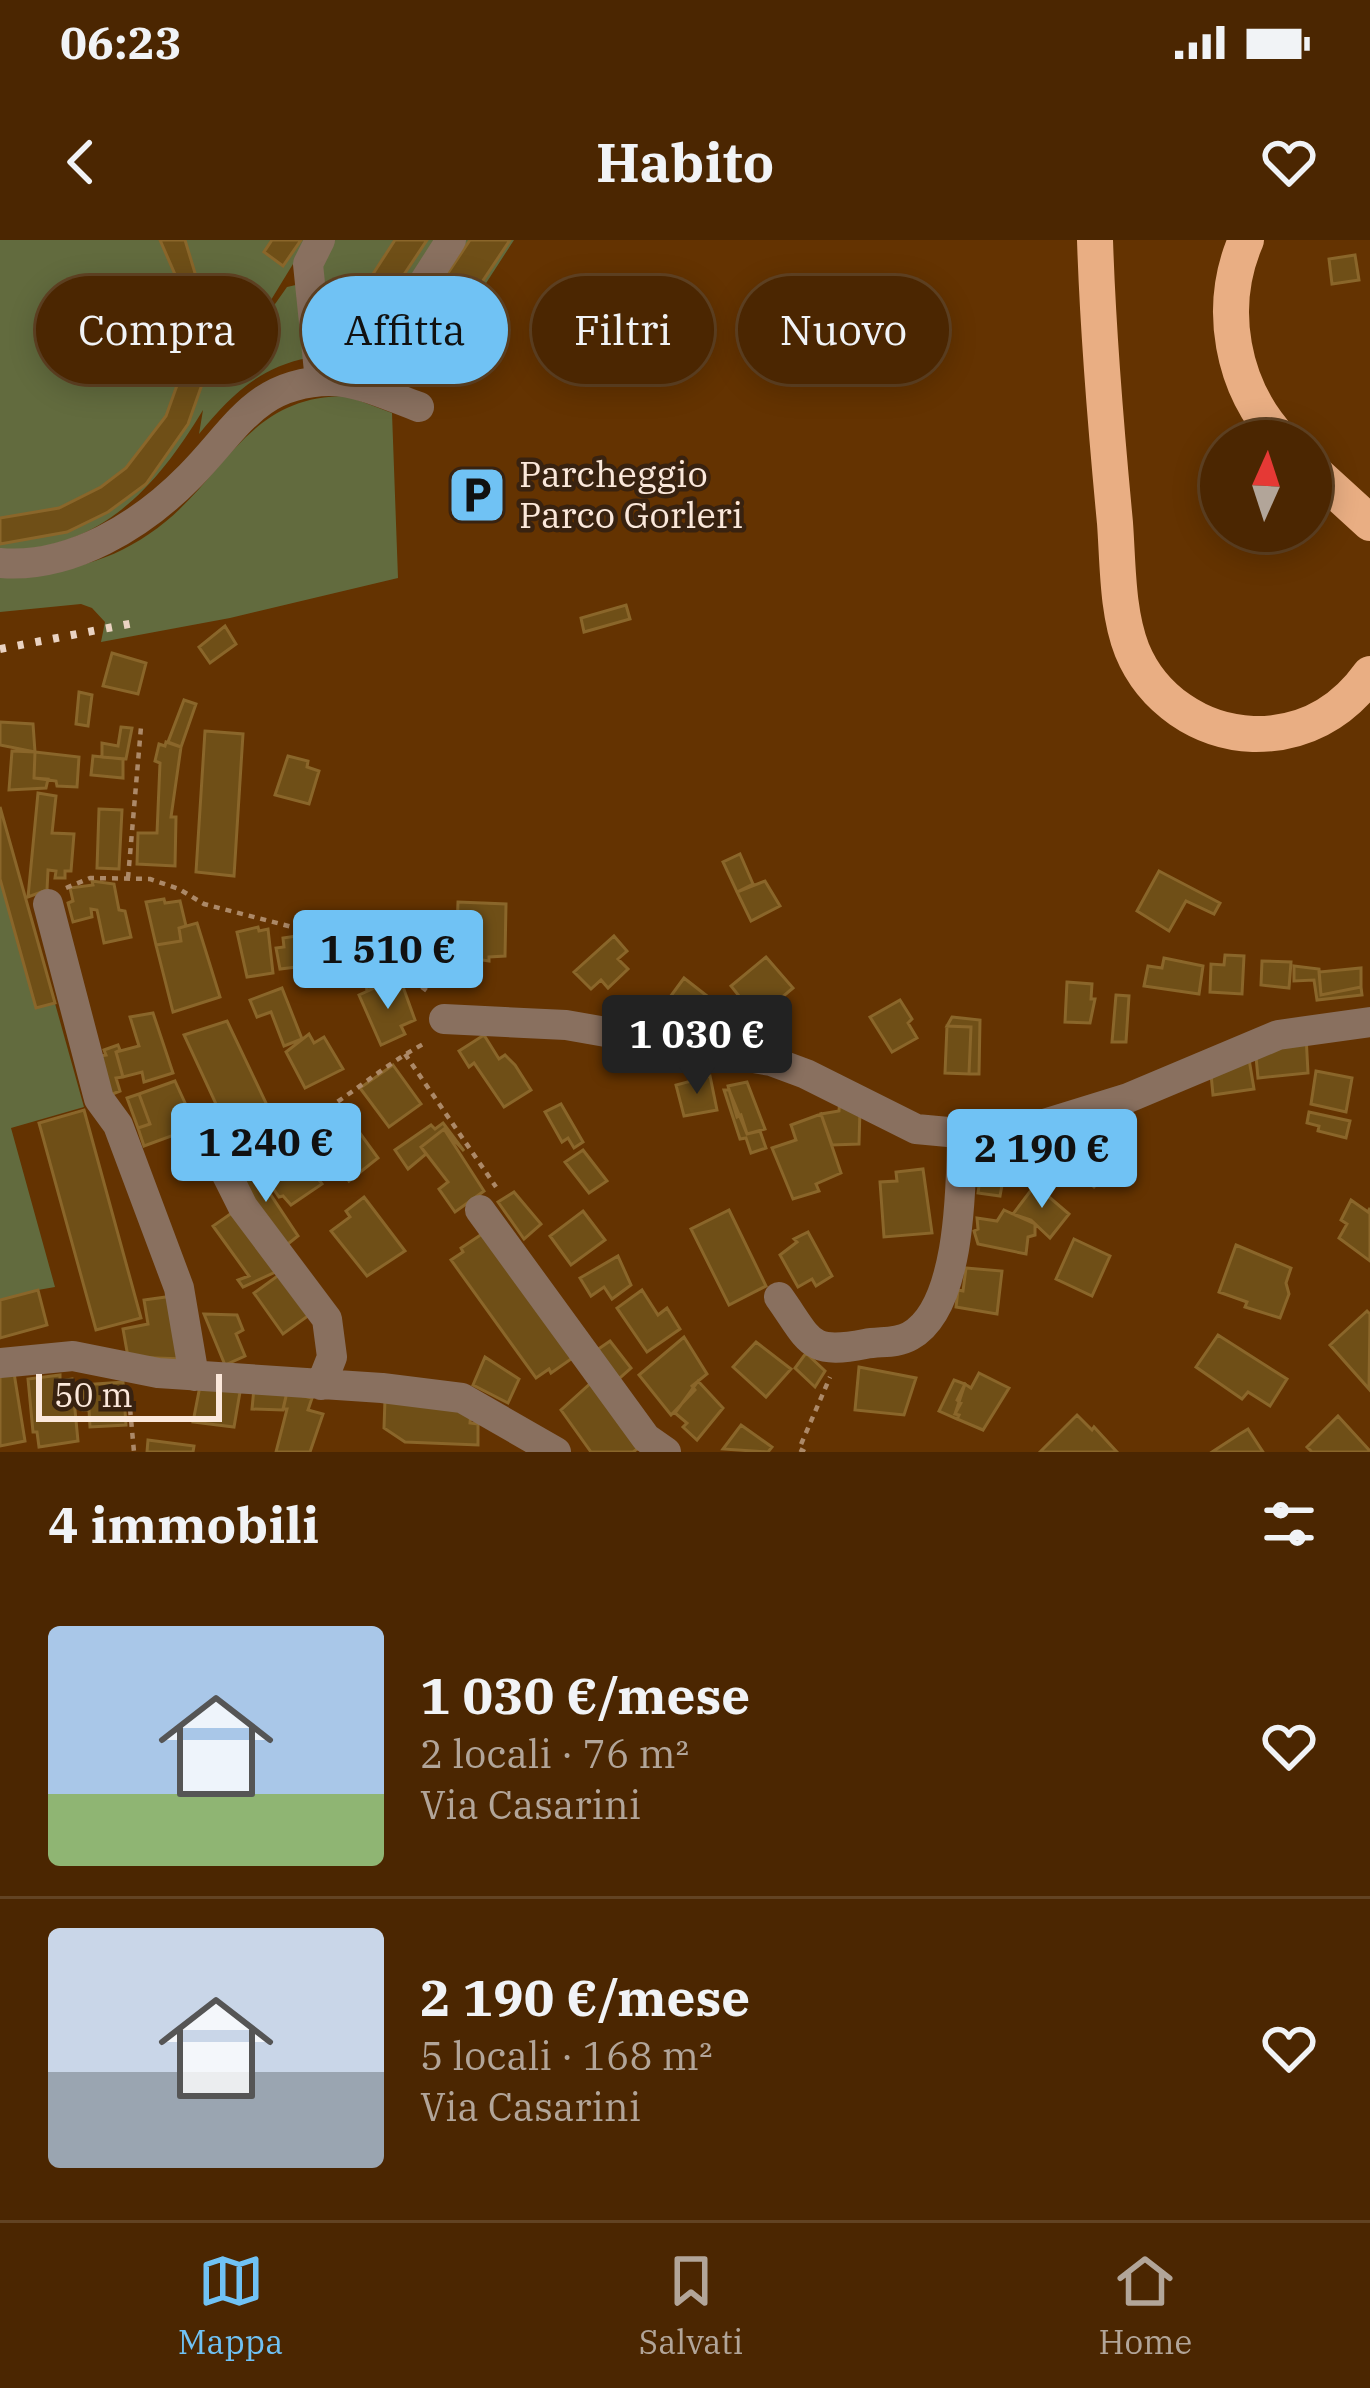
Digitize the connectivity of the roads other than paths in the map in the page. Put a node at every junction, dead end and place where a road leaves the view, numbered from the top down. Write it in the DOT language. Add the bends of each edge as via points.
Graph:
graph roads {
  1 [pos="320,240"];
  2 [pos="452,240"];
  3 [pos="1081,240"];
  4 [pos="1095,240"];
  5 [pos="1246,240"];
  6 [pos="309,276"];
  7 [pos="429,276"];
  8 [pos="1099,350"];
  9 [pos="304,384"];
  10 [pos="350,384"];
  11 [pos="419,407"];
  12 [pos="1264,420"];
  13 [pos="1332,489"];
  14 [pos="1370,524"];
  15 [pos="0,563"];
  16 [pos="1370,674"];
  17 [pos="48,904"];
  18 [pos="444,1019"];
  19 [pos="1370,1022"];
  20 [pos="962,1136"];
  21 [pos="225,1171"];
  22 [pos="480,1210"];
  23 [pos="779,1297"];
  24 [pos="0,1363"];
  25 [pos="194,1376"];
  26 [pos="321,1385"];
  27 [pos="556,1452"];
  28 [pos="666,1452"];
  1 -- 6 [label="street"];
  2 -- 7 [label="street"];
  3 -- 8 [label="highway"];
  4 -- 8 [label="highway"];
  5 -- 12 [label="highway" via="1230,295 1233,345"];
  8 -- 16 [label="highway" via="1126,626 1163,697 1222,729 1265,734 1329,715"];
  9 -- 15 [label="street" via="258,400 190,476 118,532 50,559"];
  10 -- 11 [label="street"];
  13 -- 14 [label="highway"];
  17 -- 25 [label="street" via="99,1099 118,1125 179,1288"];
  18 -- 20 [label="street" via="566,1025 771,1061 900,1123"];
  19 -- 20 [label="street" via="1278,1035 1028,1132"];
  20 -- 23 [label="street" via="951,1261 937,1308 919,1330 842,1351 820,1348"];
  21 -- 26 [label="street" via="329,1324 332,1357"];
  22 -- 28 [label="street" via="646,1438"];
  24 -- 25 [label="street" via="74,1356"];
  25 -- 26 [label="street"];
  26 -- 27 [label="street" via="462,1398"];
}
